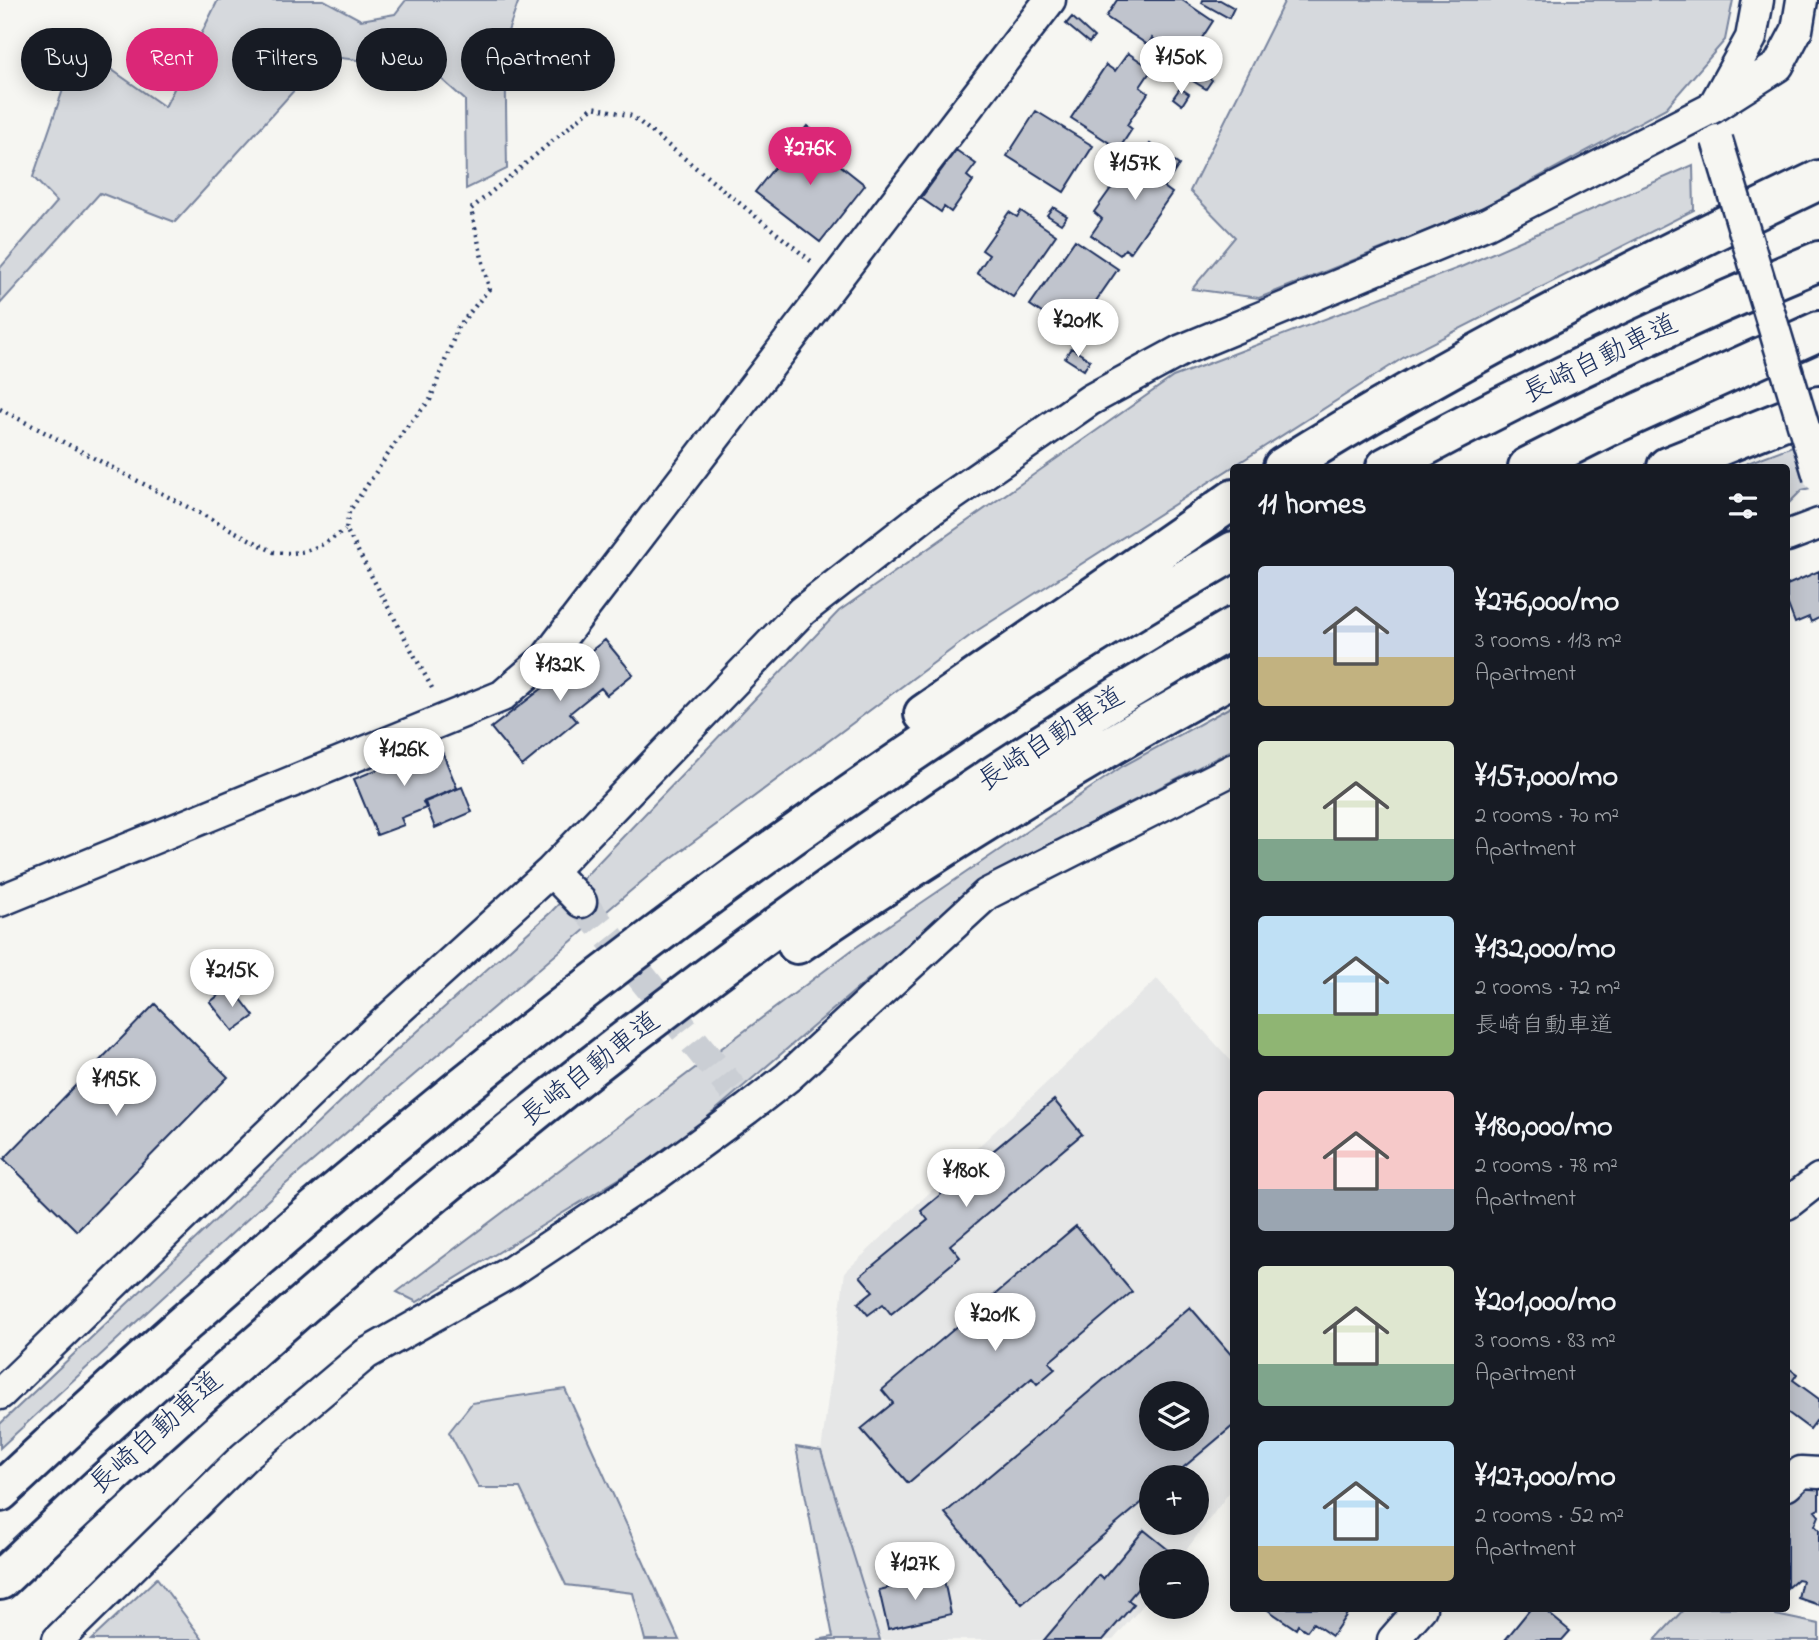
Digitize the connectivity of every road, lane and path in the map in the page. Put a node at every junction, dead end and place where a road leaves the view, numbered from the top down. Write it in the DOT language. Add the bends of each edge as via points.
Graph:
graph roads {
  1 [pos="1050,0"];
  2 [pos="1759,0"];
  3 [pos="1802,0"];
  4 [pos="1712,108"];
  5 [pos="1819,180"];
  6 [pos="1819,261"];
  7 [pos="835,281"];
  8 [pos="1819,331"];
  9 [pos="1819,406"];
  10 [pos="0,409"];
  11 [pos="1288,464"];
  12 [pos="1392,464"];
  13 [pos="1534,464"];
  14 [pos="1674,464"];
  15 [pos="1819,477"];
  16 [pos="1230,502"];
  17 [pos="1819,524"];
  18 [pos="346,530"];
  19 [pos="1790,535"];
  20 [pos="1230,553"];
  21 [pos="1230,629"];
  22 [pos="1230,678"];
  23 [pos="448,716"];
  24 [pos="1230,771"];
  25 [pos="551,871"];
  26 [pos="0,901"];
  27 [pos="581,902"];
  28 [pos="466,1081"];
  29 [pos="1819,1180"];
  30 [pos="1790,1202"];
  31 [pos="374,1246"];
  32 [pos="0,1394"];
  33 [pos="1819,1473"];
  34 [pos="1790,1482"];
  35 [pos="0,1492"];
  36 [pos="0,1580"];
  37 [pos="1418,1612"];
  38 [pos="58,1640"];
  39 [pos="1393,1640"];
  1 -- 7 [label="street"];
  2 -- 4 [label="street" via="1751,38"];
  3 -- 4 [label="street" via="1797,30 1778,66"];
  4 -- 15 [label="street, bridge" via="1717,140"];
  4 -- 25 [label="street" via="1489,223 1182,350 1090,400 930,511 803,611"];
  5 -- 11 [label="highway" via="1506,335"];
  6 -- 12 [label="highway, 長崎自動車道" via="1730,297"];
  7 -- 18 [label="path" via="632,116 593,107 471,209 489,289 458,327 430,400 349,512"];
  7 -- 23 [label="street" via="546,658 502,696"];
  8 -- 13 [label="highway"];
  9 -- 14 [label="highway"];
  10 -- 18 [label="path" via="274,552 296,555 320,548"];
  16 -- 28 [label="highway" via="985,669 847,771 708,878"];
  17 -- 19 [label="street"];
  18 -- 23 [label="path"];
  20 -- 28 [label="highway" via="994,696 856,790 597,978"];
  21 -- 31 [label="highway, 長崎自動車道" via="1030,751 755,943 626,1041"];
  22 -- 31 [label="highway" via="932,854"];
  23 -- 26 [label="street"];
  24 -- 38 [label="street" via="987,894 788,1077 740,1099 658,1174 509,1273 366,1354 244,1457"];
  25 -- 27 [label="street"];
  25 -- 32 [label="street" via="364,1041"];
  28 -- 35 [label="highway" via="191,1316"];
  29 -- 30 [label="street"];
  31 -- 36 [label="highway, 長崎自動車道" via="213,1383"];
  33 -- 34 [label="street" via="1801,1472"];
  37 -- 39 [label="street"];
}
